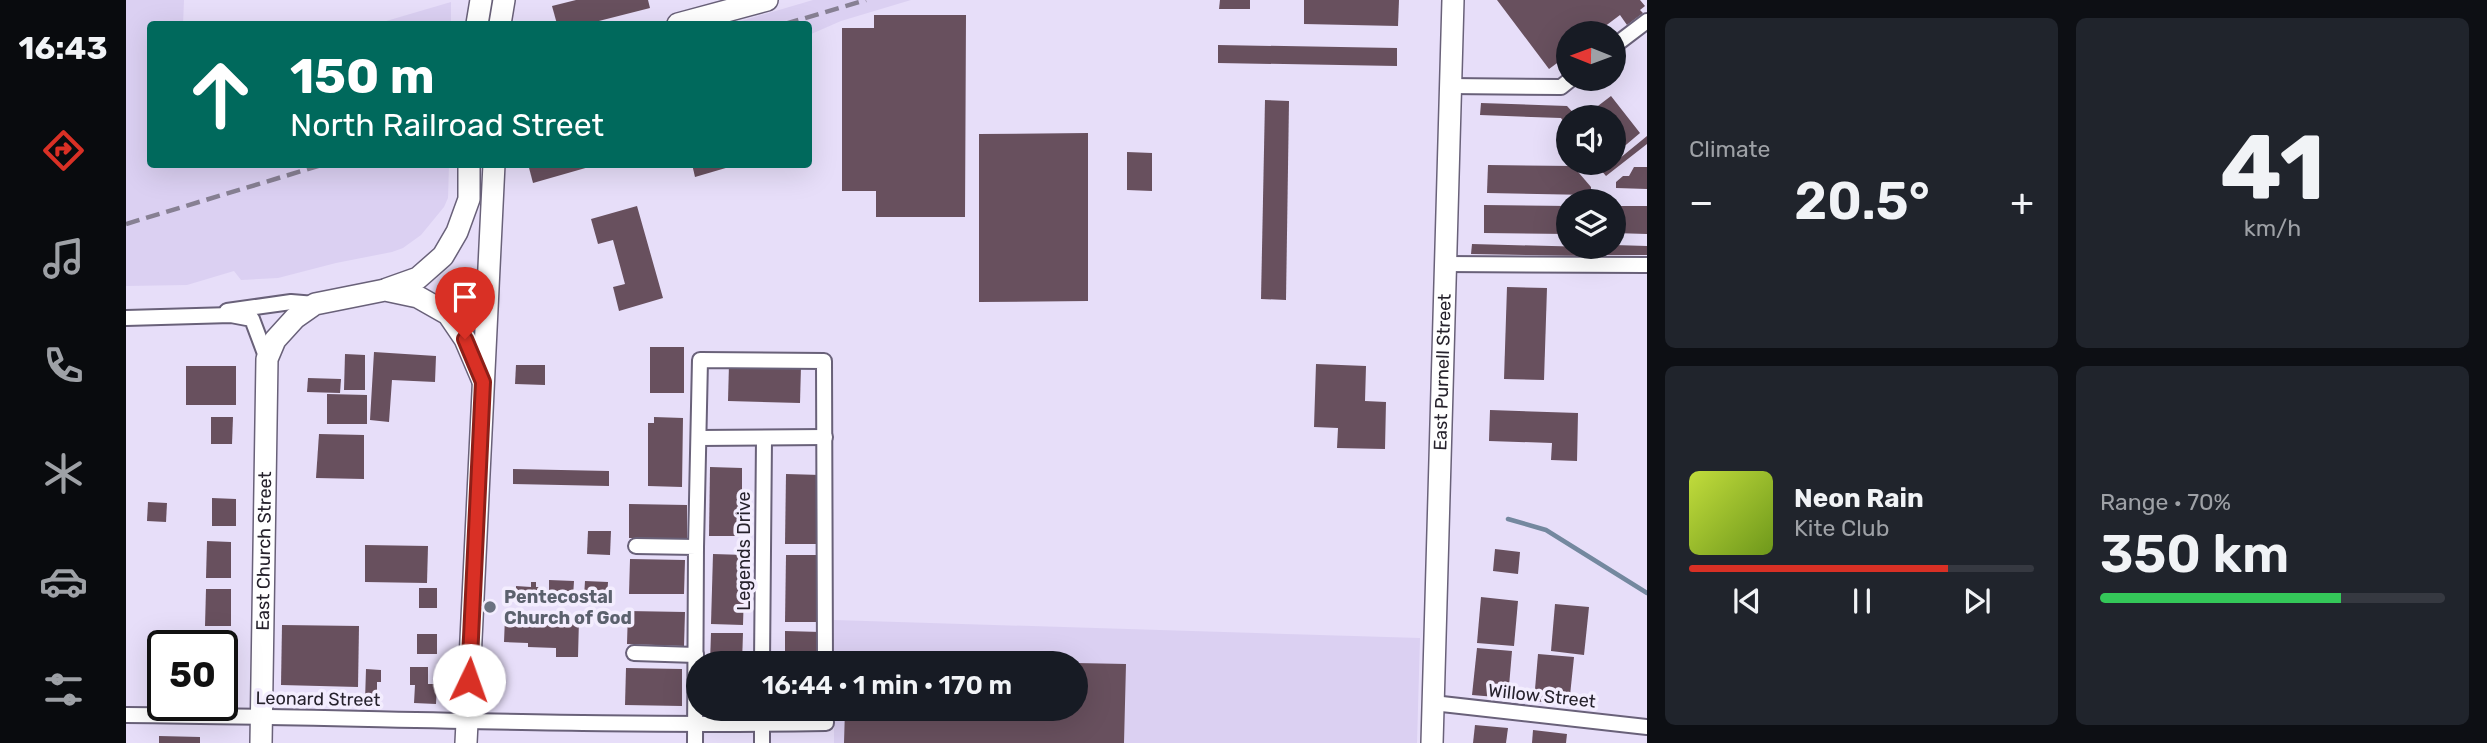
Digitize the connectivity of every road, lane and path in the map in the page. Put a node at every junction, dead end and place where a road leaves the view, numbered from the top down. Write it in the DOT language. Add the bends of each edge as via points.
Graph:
graph roads {
  1 [pos="481,0"];
  2 [pos="504,0"];
  3 [pos="766,0"];
  4 [pos="1453,0"];
  5 [pos="478,21"];
  6 [pos="500,21"];
  7 [pos="689,21"];
  8 [pos="1647,21"];
  9 [pos="1626,37"];
  10 [pos="1449,86"];
  11 [pos="1556,87"];
  12 [pos="469,168"];
  13 [pos="494,168"];
  14 [pos="1445,264"];
  15 [pos="1647,265"];
  16 [pos="385,290"];
  17 [pos="315,304"];
  18 [pos="212,315"];
  19 [pos="126,318"];
  20 [pos="267,359"];
  21 [pos="483,382"];
  22 [pos="825,437"];
  23 [pos="699,438"];
  24 [pos="764,439"];
  25 [pos="636,546"];
  26 [pos="696,547"];
  27 [pos="696,651"];
  28 [pos="762,651"];
  29 [pos="825,651"];
  30 [pos="634,653"];
  31 [pos="686,654"];
  32 [pos="1433,703"];
  33 [pos="126,715"];
  34 [pos="261,716"];
  35 [pos="695,721"];
  36 [pos="786,721"];
  37 [pos="695,724"];
  38 [pos="762,724"];
  39 [pos="1647,727"];
  40 [pos="467,733"];
  41 [pos="261,743"];
  42 [pos="695,743"];
  43 [pos="762,743"];
  44 [pos="1432,743"];
  1 -- 5 [label="main road"];
  2 -- 6 [label="main road"];
  3 -- 7 [label="main road"];
  4 -- 10 [label="main road, East Purnell Street"];
  8 -- 9 [label="street"];
  10 -- 11 [label="street"];
  10 -- 14 [label="main road, East Purnell Street"];
  12 -- 16 [label="main road" via="469,199 443,256 418,278"];
  13 -- 21 [label="main road"];
  14 -- 15 [label="street"];
  14 -- 32 [label="main road, East Purnell Street"];
  16 -- 17 [label="main road"];
  16 -- 21 [label="main road" via="418,296 448,314 465,339"];
  17 -- 18 [label="street" via="291,302"];
  17 -- 20 [label="main road" via="275,340"];
  18 -- 19 [label="street"];
  18 -- 20 [label="street" via="252,319"];
  20 -- 34 [label="main road, East Church Street"];
  21 -- 40 [label="main road"];
  22 -- 23 [label="street" via="824,361 700,360"];
  22 -- 24 [label="street"];
  22 -- 29 [label="street"];
  23 -- 24 [label="street"];
  23 -- 26 [label="street"];
  24 -- 28 [label="street, Legends Drive"];
  25 -- 26 [label="street"];
  26 -- 27 [label="street"];
  30 -- 31 [label="street"];
  32 -- 39 [label="street, Willow Street"];
  32 -- 44 [label="main road, East Purnell Street"];
  33 -- 34 [label="street, Leonard Street"];
  34 -- 40 [label="street, Leonard Street"];
  34 -- 41 [label="main road, East Church Street"];
  35 -- 37 [label="street"];
  36 -- 38 [label="street, Leonard Street"];
  37 -- 38 [label="street, Leonard Street"];
  37 -- 40 [label="street, Leonard Street"];
  37 -- 42 [label="street"];
  38 -- 43 [label="street"];
}
